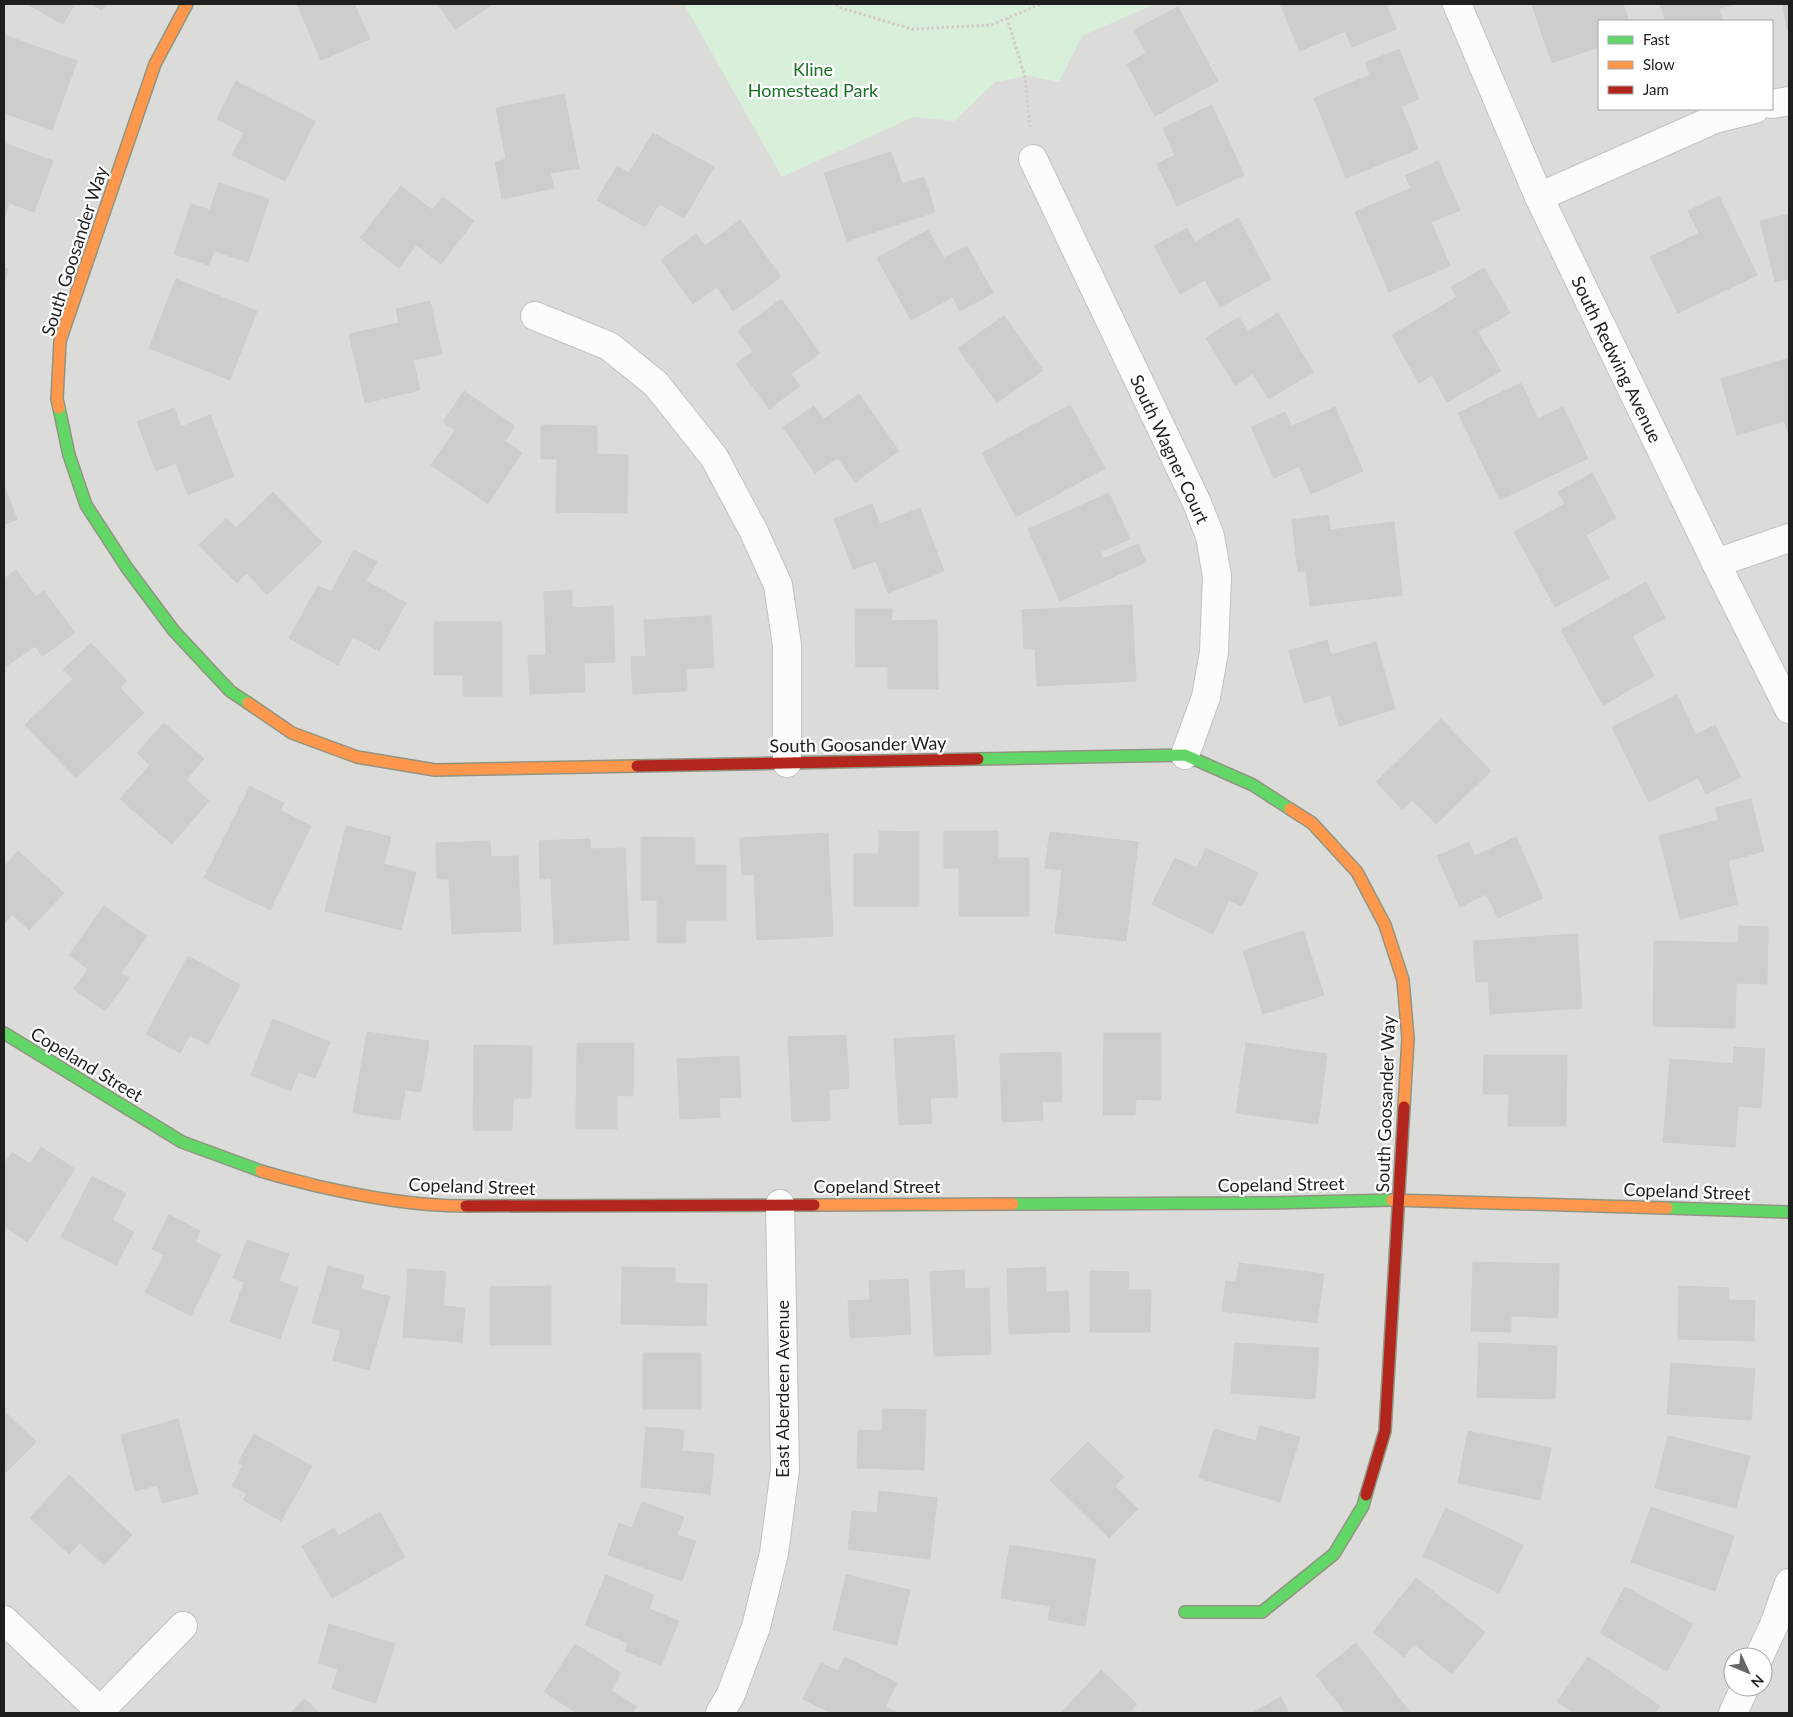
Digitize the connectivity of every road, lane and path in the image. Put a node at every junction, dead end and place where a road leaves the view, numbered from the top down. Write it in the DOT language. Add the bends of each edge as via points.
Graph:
graph roads {
  1 [pos="187,4"];
  2 [pos="836,4"];
  3 [pos="1041,4"];
  4 [pos="1457,4"];
  5 [pos="1007,18"];
  6 [pos="1789,101"];
  7 [pos="1773,104"];
  8 [pos="1751,110"];
  9 [pos="1033,159"];
  10 [pos="1539,197"];
  11 [pos="536,316"];
  12 [pos="1789,538"];
  13 [pos="1716,563"];
  14 [pos="1789,709"];
  15 [pos="1185,755"];
  16 [pos="787,763"];
  17 [pos="6,1039"];
  18 [pos="1400,1200"];
  19 [pos="780,1204"];
  20 [pos="1789,1212"];
  21 [pos="1789,1583"];
  22 [pos="1185,1612"];
  23 [pos="4,1620"];
  24 [pos="184,1626"];
  25 [pos="1764,1647"];
  26 [pos="1740,1697"];
  27 [pos="101,1712"];
  28 [pos="720,1713"];
  29 [pos="1733,1713"];
  1 -- 16 [label="street, South Goosander Way" via="156,64 60,341 58,399 70,455 86,505 174,631 230,692 292,733 357,757 435,770"];
  2 -- 5 [label="path" via="912,29 991,25"];
  3 -- 5 [label="path"];
  4 -- 10 [label="street, South Redwing Avenue"];
  5 -- 9 [label="path" via="1026,77"];
  6 -- 7 [label="street"];
  8 -- 10 [label="street" via="1715,119"];
  9 -- 15 [label="street, South Wagner Court" via="1210,536 1217,576 1214,652 1206,697"];
  10 -- 13 [label="street, South Redwing Avenue"];
  11 -- 16 [label="street" via="609,346 656,384 714,456 778,585 787,645"];
  12 -- 13 [label="street"];
  13 -- 14 [label="street, South Redwing Avenue"];
  15 -- 16 [label="street, South Goosander Way"];
  15 -- 18 [label="street, South Goosander Way" via="1253,785 1312,823 1357,872 1385,924 1403,980 1408,1038"];
  17 -- 19 [label="street, Copeland Street" via="182,1142 276,1176 356,1195 434,1206"];
  18 -- 19 [label="street, Copeland Street"];
  18 -- 20 [label="street, Copeland Street"];
  18 -- 22 [label="street, South Goosander Way" via="1385,1431 1363,1506 1334,1554 1262,1612"];
  19 -- 28 [label="street, East Aberdeen Avenue" via="785,1470 774,1553 756,1627 731,1694"];
  21 -- 25 [label="street"];
  23 -- 27 [label="street"];
  24 -- 27 [label="street"];
  26 -- 29 [label="street"];
}
